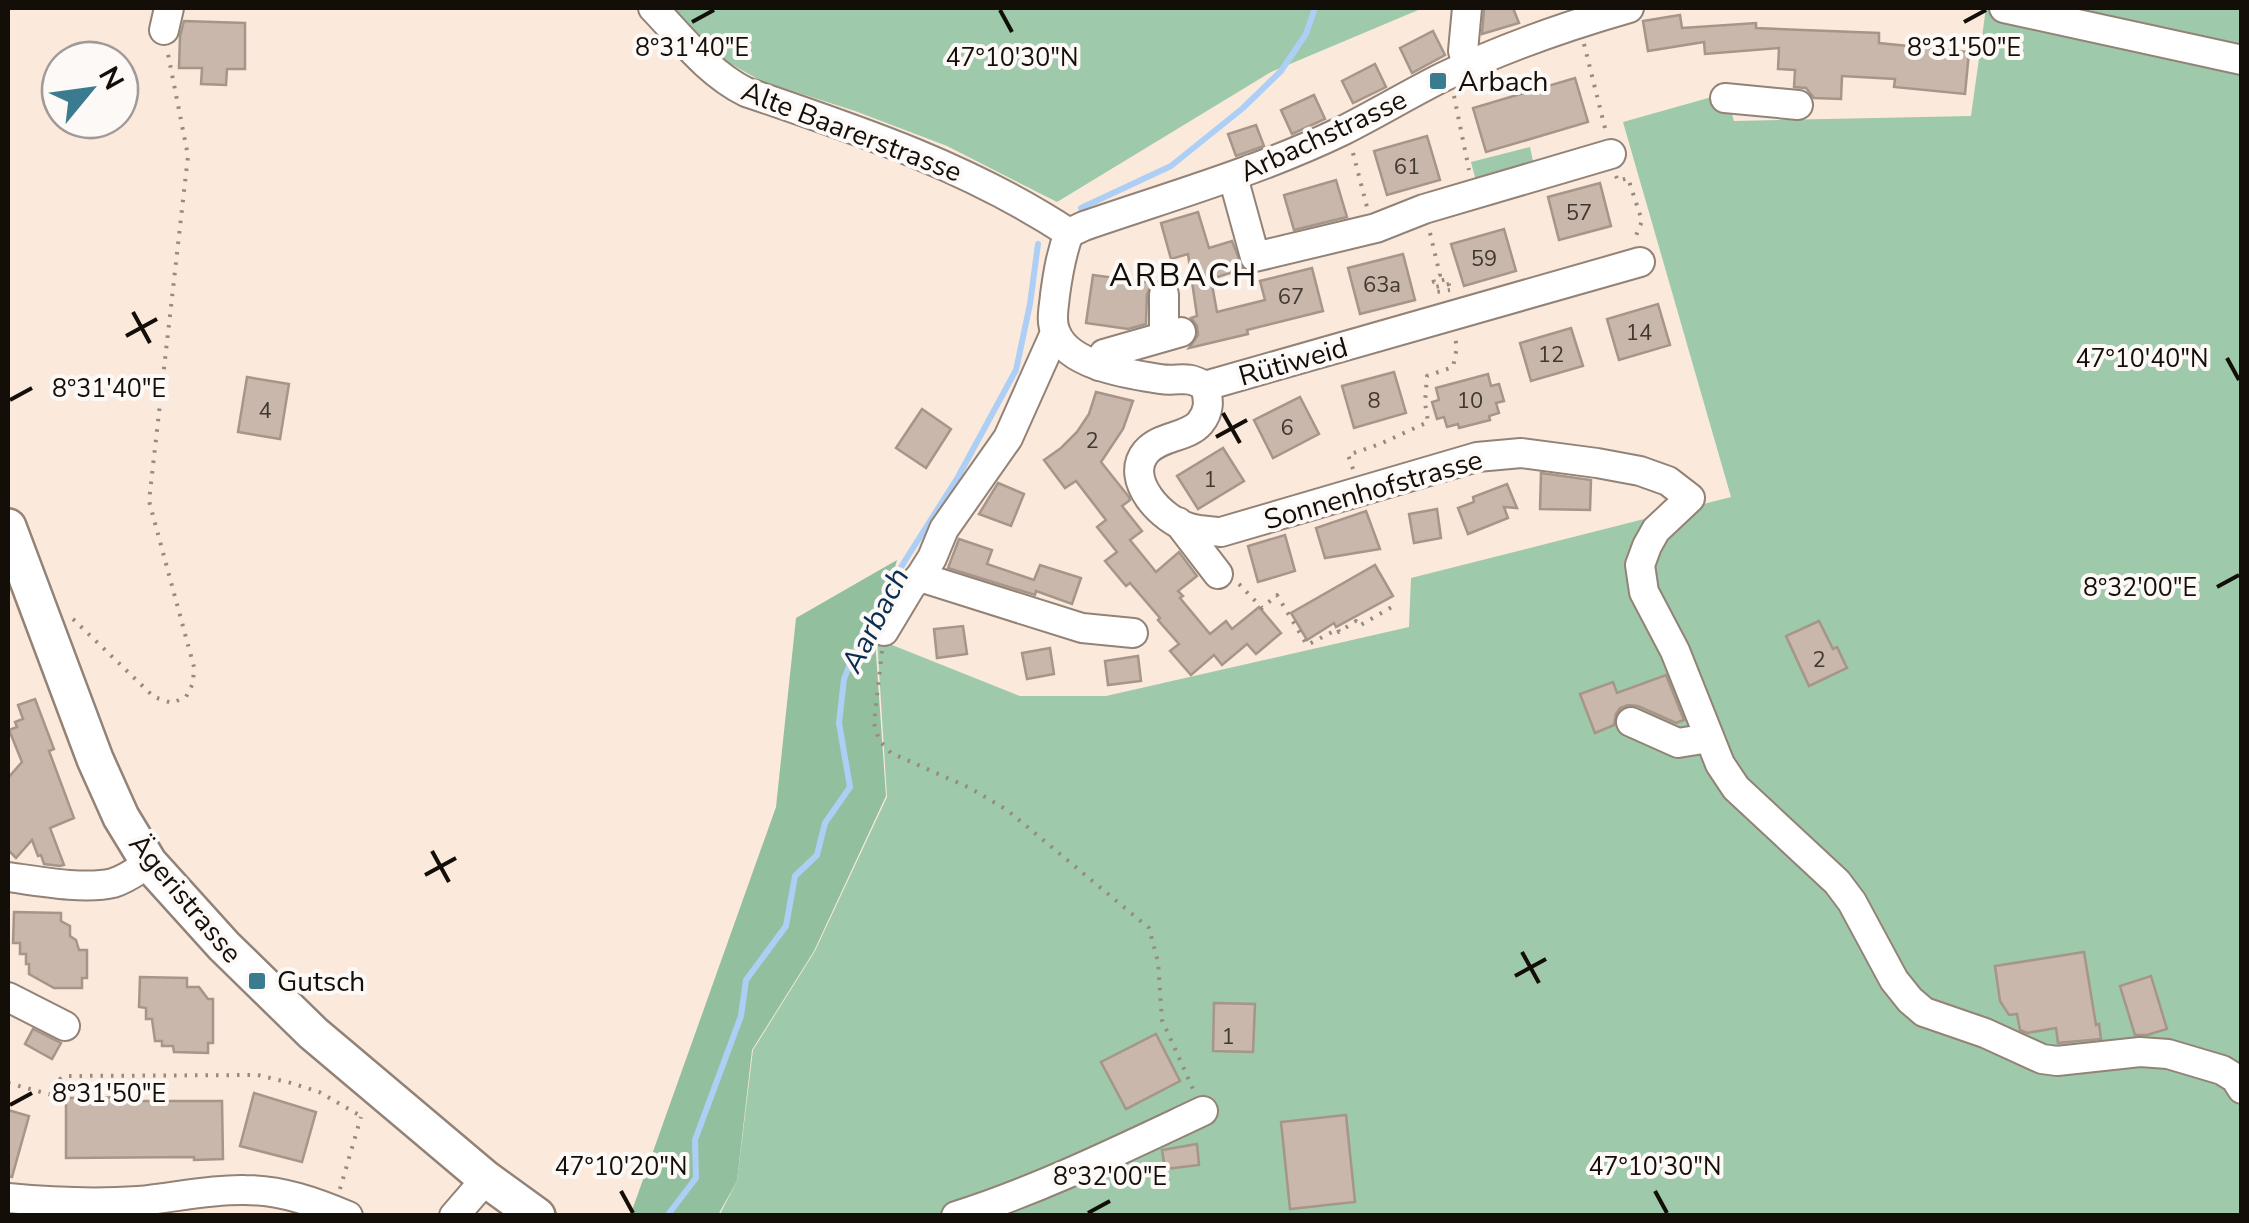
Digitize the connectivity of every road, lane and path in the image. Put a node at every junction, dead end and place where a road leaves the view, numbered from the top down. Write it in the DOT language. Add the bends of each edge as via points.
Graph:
graph roads {
  1 [pos="653,8"];
  2 [pos="1467,8"];
  3 [pos="1629,8"];
  4 [pos="2004,8"];
  5 [pos="166,19"];
  6 [pos="1587,58"];
  7 [pos="2242,60"];
  8 [pos="1468,66"];
  9 [pos="1452,92"];
  10 [pos="1724,98"];
  11 [pos="1798,105"];
  12 [pos="1604,124"];
  13 [pos="1354,159"];
  14 [pos="1614,168"];
  15 [pos="1469,169"];
  16 [pos="1241,174"];
  17 [pos="1366,204"];
  18 [pos="1429,229"];
  19 [pos="1069,233"];
  20 [pos="1265,234"];
  21 [pos="1637,248"];
  22 [pos="1164,296"];
  23 [pos="1438,297"];
  24 [pos="1056,333"];
  25 [pos="1454,334"];
  26 [pos="1099,366"];
  27 [pos="1205,386"];
  28 [pos="1348,455"];
  29 [pos="1178,522"];
  30 [pos="8,528"];
  31 [pos="1218,574"];
  32 [pos="920,577"];
  33 [pos="1397,604"];
  34 [pos="1262,608"];
  35 [pos="41,614"];
  36 [pos="884,631"];
  37 [pos="1133,633"];
  38 [pos="1631,722"];
  39 [pos="1710,738"];
  40 [pos="149,863"];
  41 [pos="8,877"];
  42 [pos="8,997"];
  43 [pos="65,1026"];
  44 [pos="8,1083"];
  45 [pos="2242,1089"];
  46 [pos="1203,1111"];
  47 [pos="486,1180"];
  48 [pos="341,1187"];
  49 [pos="8,1198"];
  50 [pos="307,1208"];
  51 [pos="348,1216"];
  52 [pos="454,1216"];
  53 [pos="537,1216"];
  54 [pos="956,1216"];
  1 -- 19 [label="street, Alte Baarerstrasse" via="728,83 930,158"];
  2 -- 8 [label="street"];
  3 -- 8 [label="street, Arbachstrasse"];
  4 -- 7 [label="street"];
  5 -- 35 [label="path" via="188,156 149,501 194,667 186,697 154,697 65,611"];
  6 -- 12 [label="path"];
  8 -- 16 [label="street, Arbachstrasse"];
  9 -- 15 [label="path"];
  10 -- 11 [label="street"];
  13 -- 17 [label="path"];
  14 -- 16 [label="street" via="1424,209 1376,228 1255,257"];
  14 -- 21 [label="path" via="1628,178 1642,221"];
  16 -- 19 [label="street, Arbachstrasse"];
  16 -- 20 [label="street"];
  18 -- 23 [label="path" via="1440,276 1434,282 1447,278 1448,284 1436,292 1450,288 1451,294"];
  19 -- 24 [label="street" via="1052,318"];
  21 -- 27 [label="street, Rütiweid"];
  22 -- 26 [label="street" via="1173,334 1104,354"];
  24 -- 26 [label="street, Rütiweid" via="1070,352"];
  24 -- 32 [label="street" via="1008,438 944,529"];
  25 -- 28 [label="path" via="1453,366 1427,376 1428,422"];
  26 -- 27 [label="street, Rütiweid" via="1166,380 1192,378"];
  27 -- 29 [label="street" via="1209,402 1197,427 1159,441 1143,455 1139,471 1145,494"];
  29 -- 31 [label="street"];
  29 -- 39 [label="street, Sonnenhofstrasse" via="1221,532 1477,457 1521,453 1597,462 1668,481 1690,498 1647,546 1640,565 1644,592"];
  30 -- 35 [label="main road, Ägeristrasse"];
  32 -- 36 [label="street"];
  32 -- 37 [label="street" via="1082,628"];
  33 -- 34 [label="path" via="1307,645 1277,596"];
  35 -- 40 [label="main road, Ägeristrasse" via="94,759"];
  36 -- 46 [label="path" via="874,723 879,740 890,753 1007,810 1149,928 1162,1020"];
  38 -- 39 [label="street" via="1678,743"];
  39 -- 45 [label="street, Sonnenhofstrasse" via="1736,788 1837,882 1894,980 1924,1012 2042,1059 2168,1054 2222,1070"];
  40 -- 41 [label="street" via="109,884"];
  40 -- 47 [label="main road, Ägeristrasse" via="288,1009"];
  42 -- 43 [label="street"];
  44 -- 48 [label="path" via="52,1095 64,1076 258,1075 291,1082 362,1113"];
  46 -- 54 [label="street"];
  47 -- 52 [label="street"];
  47 -- 53 [label="main road, Ägeristrasse"];
  49 -- 50 [label="street" via="137,1201 246,1190 276,1192"];
  50 -- 51 [label="street"];
}
